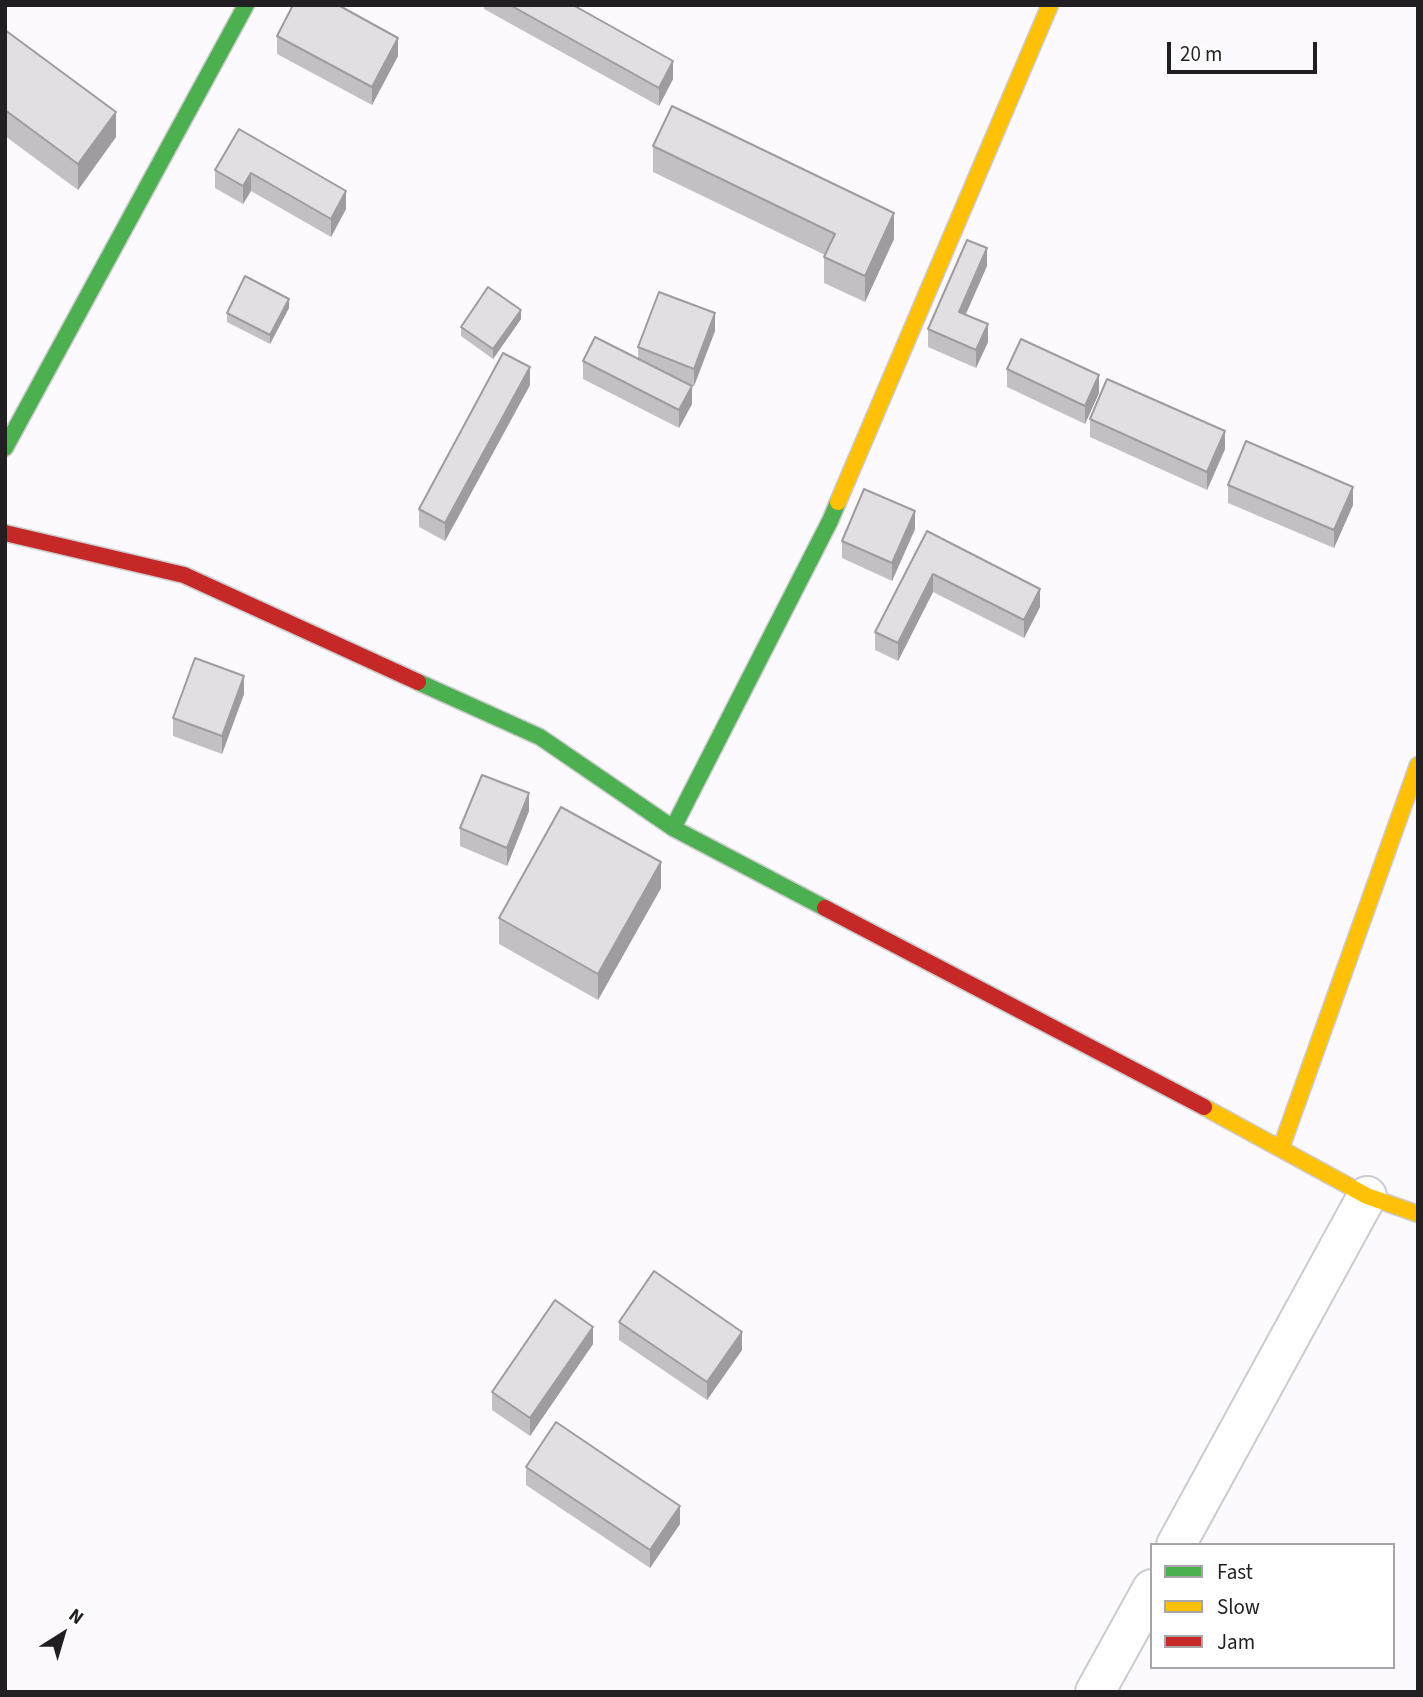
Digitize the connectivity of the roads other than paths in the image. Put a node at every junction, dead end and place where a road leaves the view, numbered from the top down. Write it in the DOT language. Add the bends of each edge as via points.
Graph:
graph roads {
  1 [pos="246,5"];
  2 [pos="1050,5"];
  3 [pos="5,448"];
  4 [pos="5,533"];
  5 [pos="1418,765"];
  6 [pos="673,828"];
  7 [pos="1281,1148"];
  8 [pos="1367,1196"];
  9 [pos="1418,1214"];
  10 [pos="1177,1543"];
  11 [pos="1150,1593"];
  12 [pos="1095,1692"];
  1 -- 3 [label="street"];
  2 -- 6 [label="street" via="830,521"];
  4 -- 6 [label="street" via="184,575 540,737"];
  5 -- 7 [label="street"];
  6 -- 7 [label="street"];
  7 -- 8 [label="street"];
  8 -- 9 [label="street"];
  8 -- 10 [label="street"];
  11 -- 12 [label="street"];
}
